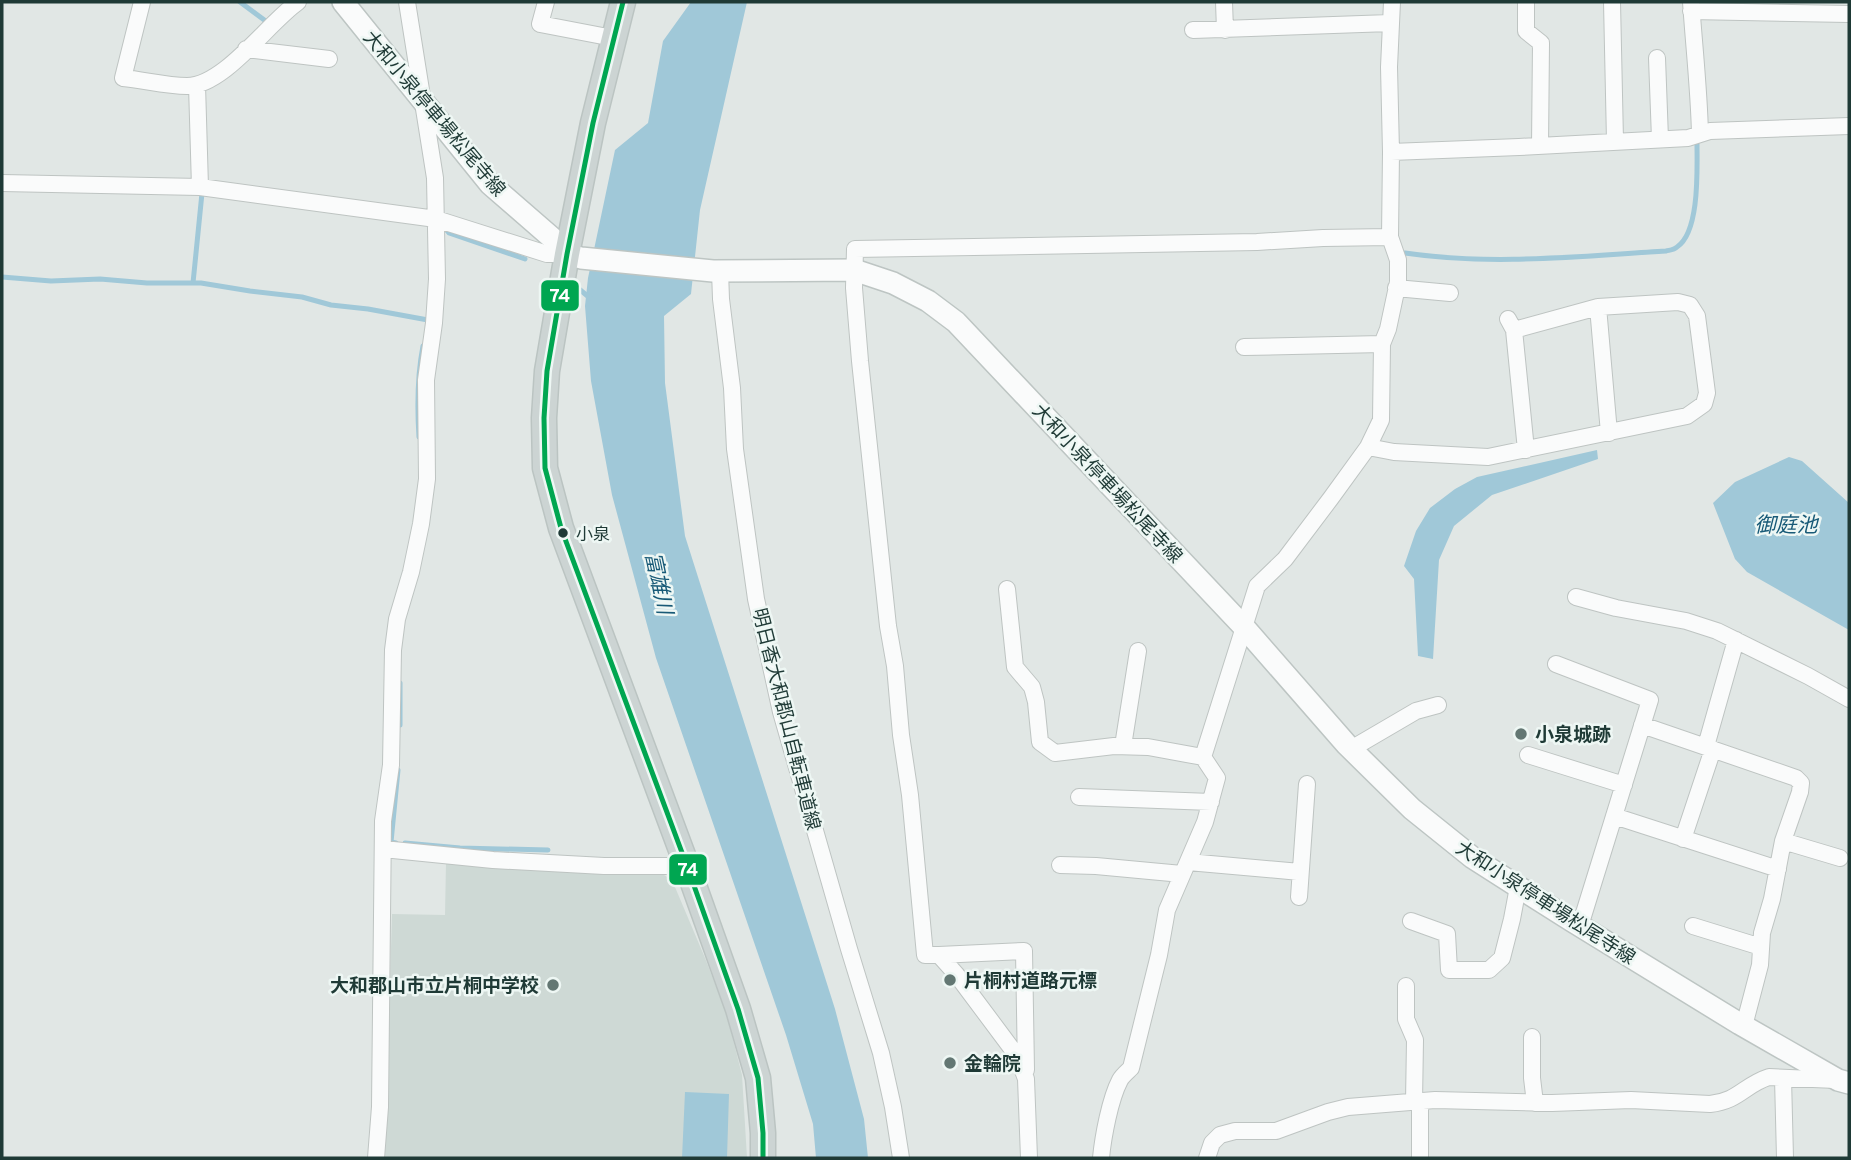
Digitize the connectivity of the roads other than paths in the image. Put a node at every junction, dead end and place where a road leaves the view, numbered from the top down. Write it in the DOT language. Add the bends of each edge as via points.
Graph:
graph roads {
  1 [pos="142,2"];
  2 [pos="298,2"];
  3 [pos="343,2"];
  4 [pos="407,2"];
  5 [pos="545,2"];
  6 [pos="623,2"];
  7 [pos="1224,2"];
  8 [pos="1392,2"];
  9 [pos="1526,2"];
  10 [pos="1612,2"];
  11 [pos="1691,6"];
  12 [pos="1849,14"];
  13 [pos="1390,23"];
  14 [pos="1193,30"];
  15 [pos="1225,30"];
  16 [pos="613,38"];
  17 [pos="247,49"];
  18 [pos="1657,58"];
  19 [pos="329,60"];
  20 [pos="197,85"];
  21 [pos="422,99"];
  22 [pos="1849,126"];
  23 [pos="1700,134"];
  24 [pos="1660,139"];
  25 [pos="1615,141"];
  26 [pos="1540,146"];
  27 [pos="1391,152"];
  28 [pos="2,183"];
  29 [pos="200,187"];
  30 [pos="436,220"];
  31 [pos="1390,237"];
  32 [pos="574,256"];
  33 [pos="854,270"];
  34 [pos="717,271"];
  35 [pos="1396,288"];
  36 [pos="1450,293"];
  37 [pos="1598,307"];
  38 [pos="1382,344"];
  39 [pos="1244,347"];
  40 [pos="1609,433"];
  41 [pos="1368,447"];
  42 [pos="1526,450"];
  43 [pos="1007,589"];
  44 [pos="1576,597"];
  45 [pos="1243,626"];
  46 [pos="1736,640"];
  47 [pos="1138,651"];
  48 [pos="1556,664"];
  49 [pos="1849,699"];
  50 [pos="1438,705"];
  51 [pos="1642,725"];
  52 [pos="1123,746"];
  53 [pos="1709,748"];
  54 [pos="1351,749"];
  55 [pos="1528,755"];
  56 [pos="1203,757"];
  57 [pos="1307,784"];
  58 [pos="1624,785"];
  59 [pos="1079,797"];
  60 [pos="1211,802"];
  61 [pos="1614,816"];
  62 [pos="1683,839"];
  63 [pos="1783,841"];
  64 [pos="383,849"];
  65 [pos="1840,858"];
  66 [pos="1060,865"];
  67 [pos="687,866"];
  68 [pos="1185,868"];
  69 [pos="1777,869"];
  70 [pos="1300,872"];
  71 [pos="1518,887"];
  72 [pos="1299,897"];
  73 [pos="1411,921"];
  74 [pos="1580,926"];
  75 [pos="1693,926"];
  76 [pos="1761,947"];
  77 [pos="939,955"];
  78 [pos="1406,986"];
  79 [pos="1744,1026"];
  80 [pos="1532,1037"];
  81 [pos="1783,1078"];
  82 [pos="1027,1079"];
  83 [pos="1844,1082"];
  84 [pos="1417,1102"];
  85 [pos="1535,1103"];
  86 [pos="376,1158"];
  87 [pos="763,1158"];
  88 [pos="901,1158"];
  89 [pos="1030,1158"];
  90 [pos="1101,1158"];
  91 [pos="1207,1158"];
  92 [pos="1420,1158"];
  93 [pos="1785,1158"];
  1 -- 20 [label="street" via="123,78"];
  2 -- 17 [label="street"];
  3 -- 21 [label="main road, 大和小泉停車場松尾寺線"];
  4 -- 21 [label="street"];
  5 -- 16 [label="street" via="540,24"];
  6 -- 16 [label="main road"];
  7 -- 15 [label="street"];
  8 -- 13 [label="street"];
  9 -- 26 [label="street" via="1526,31 1541,44"];
  10 -- 25 [label="street"];
  11 -- 12 [label="street"];
  11 -- 23 [label="street"];
  13 -- 15 [label="street"];
  13 -- 27 [label="street"];
  14 -- 15 [label="street"];
  16 -- 32 [label="main road" via="593,123"];
  17 -- 19 [label="street"];
  17 -- 20 [label="street" via="222,72"];
  18 -- 24 [label="street"];
  20 -- 29 [label="street"];
  21 -- 30 [label="street" via="435,178"];
  21 -- 32 [label="main road, 大和小泉停車場松尾寺線" via="490,184"];
  22 -- 23 [label="street"];
  23 -- 24 [label="street"];
  24 -- 25 [label="street"];
  25 -- 26 [label="street"];
  26 -- 27 [label="street"];
  27 -- 31 [label="street"];
  28 -- 29 [label="street"];
  29 -- 30 [label="street"];
  30 -- 32 [label="street" via="547,254"];
  30 -- 64 [label="street" via="437,279 425,404 427,479 393,650 391,765"];
  31 -- 33 [label="street" via="855,249"];
  31 -- 35 [label="street" via="1398,260"];
  32 -- 34 [label="main road, 大和小泉停車場松尾寺線"];
  32 -- 67 [label="main road" via="547,371 545,467 561,528"];
  33 -- 34 [label="main road, 大和小泉停車場松尾寺線"];
  33 -- 45 [label="main road, 大和小泉停車場松尾寺線" via="928,301 956,323"];
  33 -- 77 [label="street" via="922,936 925,955"];
  34 -- 88 [label="street, 明日香大和郡山自転車道線" via="756,599 781,712 881,1054"];
  35 -- 36 [label="street"];
  35 -- 38 [label="street"];
  37 -- 40 [label="street"];
  37 -- 40 [label="street" via="1690,305 1697,316 1707,393 1704,404 1687,416"];
  37 -- 42 [label="street" via="1511,325"];
  38 -- 39 [label="street"];
  38 -- 41 [label="street" via="1381,420"];
  40 -- 42 [label="street"];
  41 -- 42 [label="street" via="1488,457"];
  41 -- 45 [label="street" via="1285,559 1257,586"];
  43 -- 52 [label="street" via="1015,667 1032,687 1040,743 1055,753"];
  44 -- 46 [label="street" via="1686,621"];
  45 -- 54 [label="main road, 大和小泉停車場松尾寺線"];
  45 -- 56 [label="street"];
  46 -- 49 [label="street"];
  46 -- 53 [label="street"];
  47 -- 52 [label="street"];
  48 -- 51 [label="street" via="1650,700"];
  50 -- 54 [label="street" via="1416,711"];
  51 -- 53 [label="street"];
  51 -- 58 [label="street"];
  52 -- 56 [label="street"];
  53 -- 62 [label="street"];
  53 -- 63 [label="street" via="1801,783"];
  54 -- 71 [label="main road, 大和小泉停車場松尾寺線" via="1412,809"];
  55 -- 58 [label="street"];
  56 -- 60 [label="street" via="1217,778"];
  57 -- 70 [label="street"];
  58 -- 61 [label="street"];
  59 -- 60 [label="street"];
  60 -- 68 [label="street"];
  61 -- 62 [label="street"];
  61 -- 74 [label="street"];
  62 -- 69 [label="street"];
  63 -- 65 [label="street"];
  63 -- 69 [label="street"];
  64 -- 67 [label="street" via="493,860"];
  64 -- 86 [label="street"];
  66 -- 68 [label="street"];
  67 -- 87 [label="main road" via="758,1078"];
  68 -- 70 [label="street"];
  68 -- 90 [label="street" via="1167,910 1131,1068 1116,1090"];
  69 -- 76 [label="street"];
  70 -- 72 [label="street"];
  71 -- 73 [label="street" via="1502,958 1489,971 1449,970 1447,934"];
  71 -- 74 [label="main road, 大和小泉停車場松尾寺線"];
  74 -- 79 [label="main road, 大和小泉停車場松尾寺線"];
  75 -- 76 [label="street"];
  76 -- 79 [label="street"];
  77 -- 82 [label="street" via="1018,1057"];
  77 -- 82 [label="street" via="1024,951"];
  78 -- 84 [label="street" via="1406,1019 1415,1040"];
  79 -- 83 [label="main road, 大和小泉停車場松尾寺線"];
  80 -- 85 [label="street"];
  81 -- 83 [label="street"];
  81 -- 85 [label="street" via="1759,1080 1723,1103"];
  81 -- 93 [label="street"];
  82 -- 89 [label="street"];
  84 -- 85 [label="street"];
  84 -- 91 [label="street" via="1348,1107 1276,1130 1220,1135"];
  84 -- 92 [label="street"];
}
